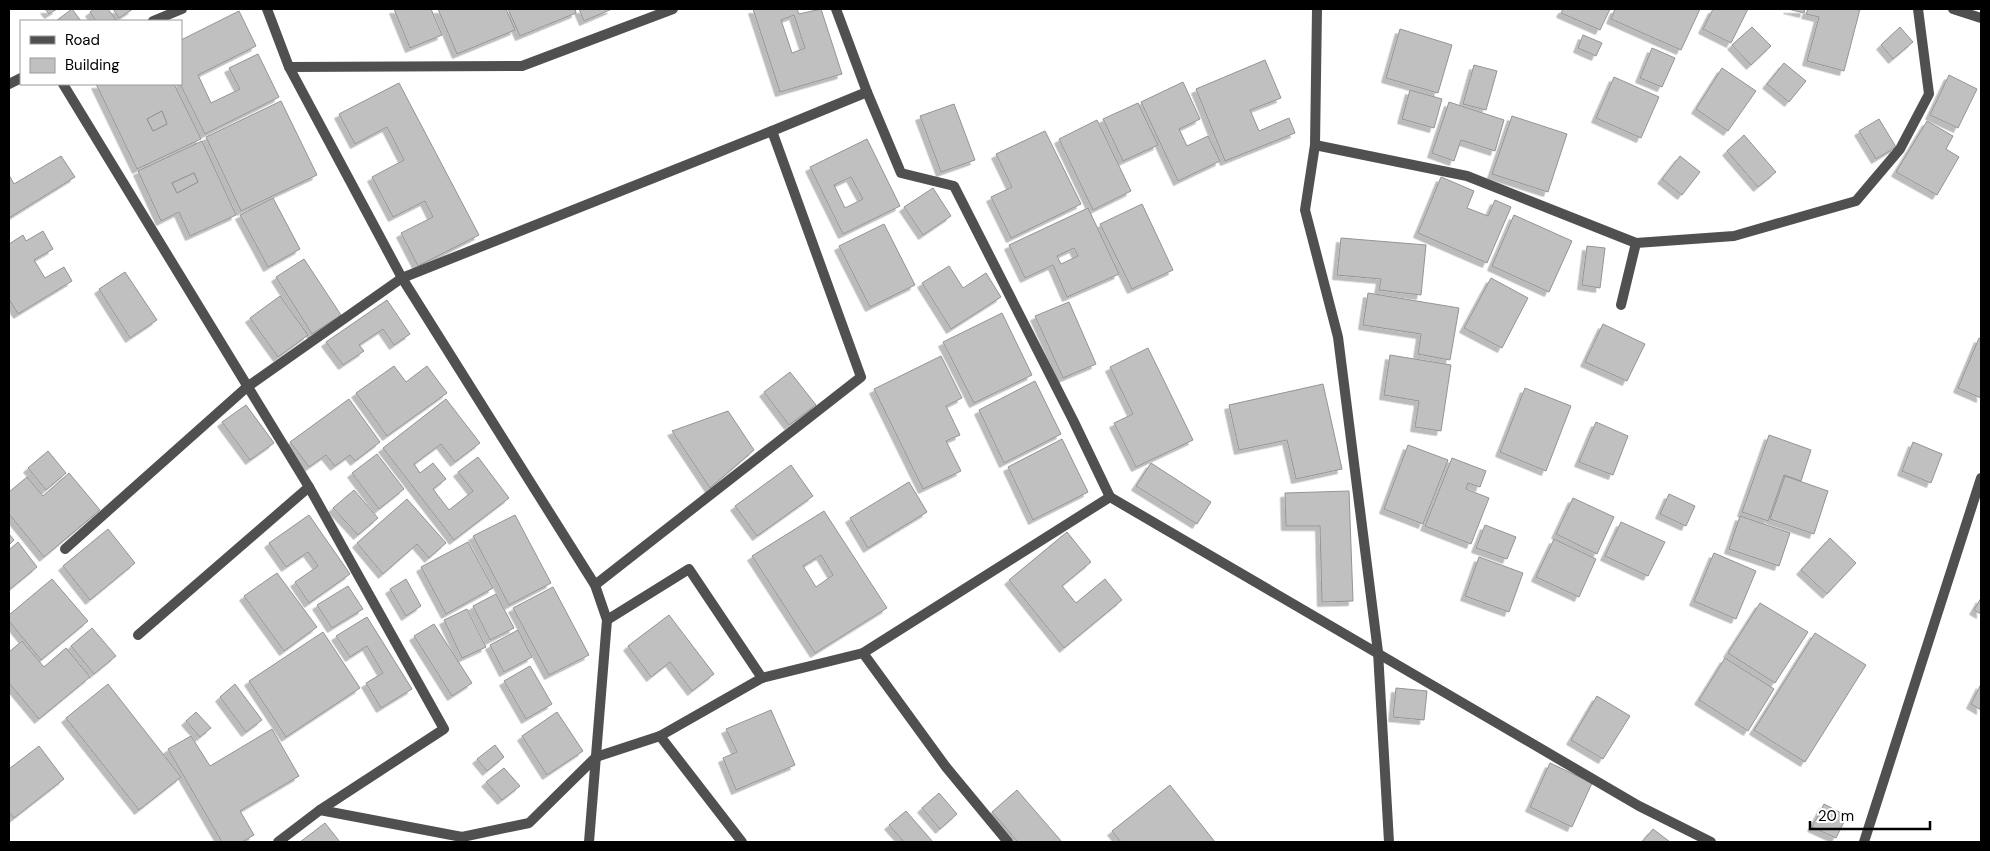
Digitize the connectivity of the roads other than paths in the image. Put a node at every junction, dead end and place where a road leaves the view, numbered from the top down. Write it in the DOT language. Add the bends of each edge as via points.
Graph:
graph roads {
  1 [pos="182,9"];
  2 [pos="267,9"];
  3 [pos="673,9"];
  4 [pos="836,9"];
  5 [pos="1317,9"];
  6 [pos="1918,9"];
  7 [pos="1953,9"];
  8 [pos="1981,18"];
  9 [pos="155,20"];
  10 [pos="289,67"];
  11 [pos="64,85"];
  12 [pos="867,92"];
  13 [pos="772,131"];
  14 [pos="1315,145"];
  15 [pos="1636,244"];
  16 [pos="402,278"];
  17 [pos="1621,306"];
  18 [pos="247,387"];
  19 [pos="1981,478"];
  20 [pos="309,487"];
  21 [pos="1110,497"];
  22 [pos="65,549"];
  23 [pos="595,585"];
  24 [pos="606,620"];
  25 [pos="138,635"];
  26 [pos="1378,652"];
  27 [pos="863,654"];
  28 [pos="762,678"];
  29 [pos="660,736"];
  30 [pos="596,757"];
  31 [pos="320,810"];
  32 [pos="278,842"];
  33 [pos="588,842"];
  34 [pos="742,842"];
  35 [pos="1008,842"];
  36 [pos="1388,842"];
  37 [pos="1711,842"];
  38 [pos="1864,842"];
  1 -- 9 [label="street"];
  2 -- 10 [label="street"];
  3 -- 10 [label="street" via="522,66"];
  4 -- 12 [label="street"];
  5 -- 14 [label="street"];
  6 -- 15 [label="street" via="1929,94 1900,149 1856,201 1734,236"];
  7 -- 8 [label="street"];
  10 -- 16 [label="street"];
  11 -- 18 [label="street"];
  12 -- 13 [label="street"];
  12 -- 21 [label="street" via="901,173 954,186"];
  13 -- 16 [label="street"];
  13 -- 23 [label="street" via="861,377"];
  14 -- 15 [label="street" via="1466,176"];
  14 -- 26 [label="street" via="1305,210 1338,337"];
  15 -- 17 [label="street"];
  16 -- 18 [label="street"];
  16 -- 23 [label="street"];
  18 -- 20 [label="street"];
  18 -- 22 [label="street"];
  19 -- 38 [label="street"];
  20 -- 25 [label="street"];
  20 -- 31 [label="street" via="444,729"];
  21 -- 26 [label="street"];
  21 -- 27 [label="street"];
  23 -- 24 [label="street"];
  24 -- 28 [label="street" via="689,569"];
  24 -- 30 [label="street"];
  26 -- 36 [label="street"];
  26 -- 37 [label="street" via="1639,806"];
  27 -- 28 [label="street"];
  27 -- 35 [label="street" via="946,767"];
  28 -- 29 [label="street"];
  29 -- 30 [label="street"];
  29 -- 34 [label="street"];
  30 -- 31 [label="street" via="529,823 462,837"];
  30 -- 33 [label="street"];
  31 -- 32 [label="street"];
}
